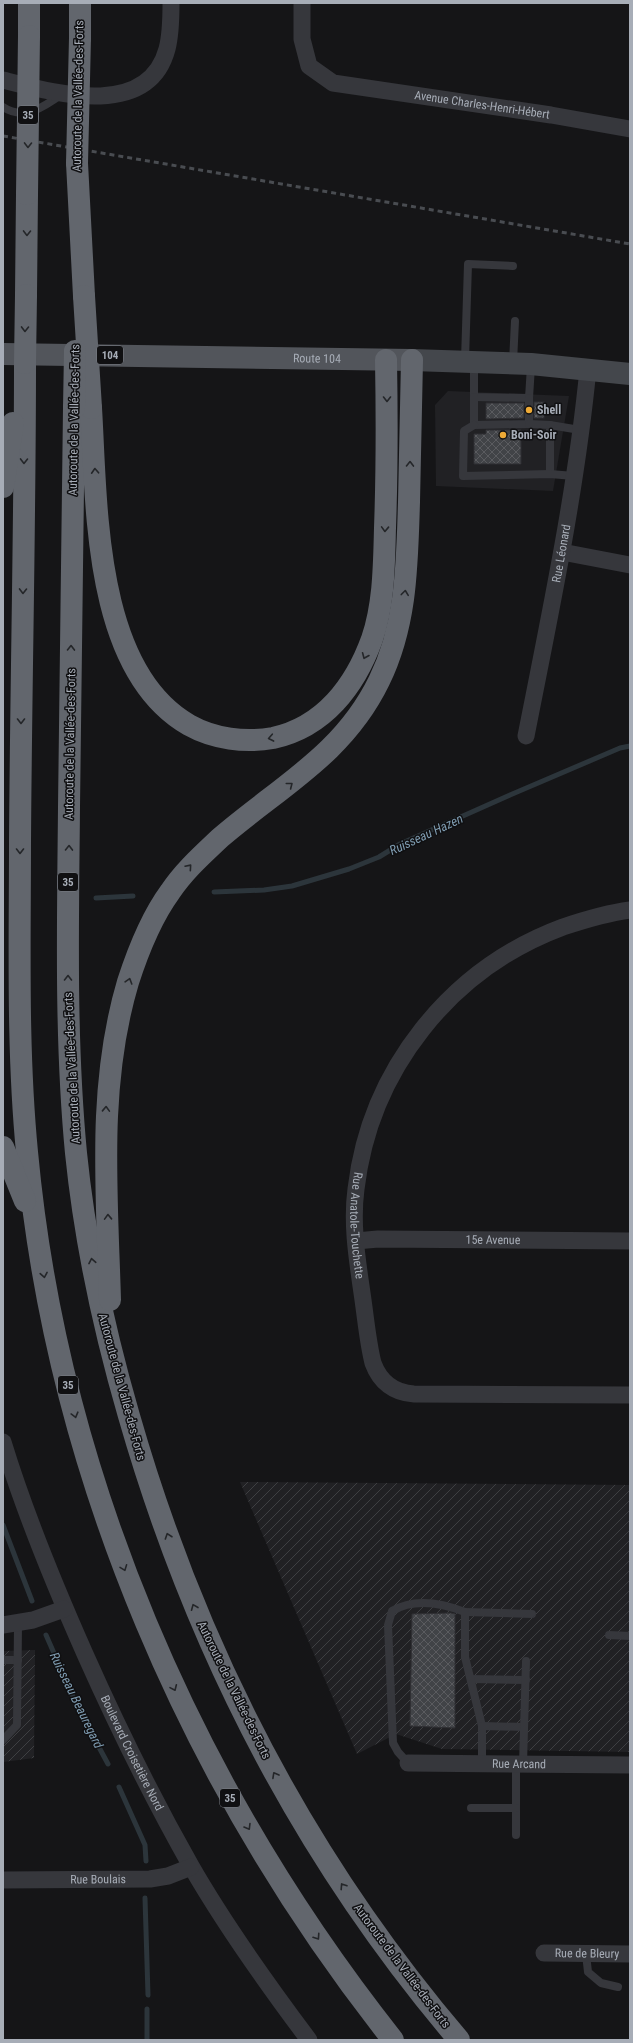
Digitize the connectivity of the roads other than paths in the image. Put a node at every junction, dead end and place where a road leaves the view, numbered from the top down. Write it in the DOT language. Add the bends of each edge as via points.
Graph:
graph roads {
  1 [pos="29,3"];
  2 [pos="80,3"];
  3 [pos="171,3"];
  4 [pos="302,3"];
  5 [pos="3,80"];
  6 [pos="64,92"];
  7 [pos="3,107"];
  8 [pos="630,129"];
  9 [pos="513,266"];
  10 [pos="515,321"];
  11 [pos="3,354"];
  12 [pos="386,360"];
  13 [pos="412,360"];
  14 [pos="470,361"];
  15 [pos="522,363"];
  16 [pos="588,369"];
  17 [pos="630,374"];
  18 [pos="474,397"];
  19 [pos="529,398"];
  20 [pos="20,408"];
  21 [pos="83,408"];
  22 [pos="529,424"];
  23 [pos="474,425"];
  24 [pos="550,425"];
  25 [pos="580,430"];
  26 [pos="550,474"];
  27 [pos="574,476"];
  28 [pos="3,487"];
  29 [pos="562,552"];
  30 [pos="630,565"];
  31 [pos="526,736"];
  32 [pos="630,910"];
  33 [pos="3,1147"];
  34 [pos="38,1236"];
  35 [pos="356,1241"];
  36 [pos="630,1241"];
  37 [pos="112,1354"];
  38 [pos="630,1395"];
  39 [pos="3,1442"];
  40 [pos="64,1609"];
  41 [pos="465,1612"];
  42 [pos="532,1614"];
  43 [pos="11,1625"];
  44 [pos="609,1635"];
  45 [pos="630,1636"];
  46 [pos="3,1660"];
  47 [pos="18,1660"];
  48 [pos="526,1661"];
  49 [pos="471,1680"];
  50 [pos="526,1680"];
  51 [pos="482,1726"];
  52 [pos="524,1727"];
  53 [pos="3,1740"];
  54 [pos="408,1763"];
  55 [pos="482,1764"];
  56 [pos="519,1764"];
  57 [pos="630,1765"];
  58 [pos="471,1808"];
  59 [pos="516,1808"];
  60 [pos="516,1835"];
  61 [pos="192,1867"];
  62 [pos="3,1880"];
  63 [pos="544,1953"];
  64 [pos="586,1954"];
  65 [pos="630,1954"];
  66 [pos="618,1987"];
  67 [pos="308,2040"];
  68 [pos="393,2040"];
  69 [pos="459,2040"];
  1 -- 20 [label="highway, 35, one-way, bridge" via="26,295"];
  2 -- 21 [label="highway, Autoroute de la Vallée-des-Forts / 35, bridge" via="77,163"];
  3 -- 6 [label="street" via="167,50 161,64 146,82 116,95"];
  4 -- 8 [label="street, Avenue Charles-Henri-Hébert" via="302,39 309,66 333,83"];
  5 -- 6 [label="street"];
  6 -- 7 [label="lane" via="37,111 9,111"];
  9 -- 14 [label="lane" via="468,264"];
  10 -- 15 [label="lane"];
  11 -- 12 [label="main road, Route 104 / 104"];
  12 -- 13 [label="main road, Route 104 / 104"];
  12 -- 21 [label="highway, one-way" via="385,552 382,594 373,637 356,675 336,703 305,726 270,738 227,739 191,726 162,705 146,687 134,666 114,613 102,560"];
  13 -- 14 [label="main road, Route 104"];
  37 -- 13 [label="highway, one-way" via="106,1104 115,1034 130,977 148,929 181,876 225,834 292,783 330,749 360,713 382,675 398,631 407,582"];
  14 -- 15 [label="main road, Route 104"];
  14 -- 18 [label="lane"];
  15 -- 16 [label="main road, Route 104"];
  15 -- 19 [label="lane"];
  16 -- 17 [label="main road, Route 104"];
  16 -- 25 [label="street, Rue Léonard"];
  18 -- 19 [label="lane"];
  18 -- 23 [label="lane"];
  19 -- 22 [label="lane"];
  20 -- 28 [label="highway"];
  20 -- 34 [label="highway, 35, one-way" via="20,1054 27,1154"];
  37 -- 21 [label="highway, Autoroute de la Vallée-des-Forts / 35, one-way" via="85,1224 76,1154 69,1058 68,950"];
  22 -- 23 [label="lane"];
  22 -- 24 [label="lane"];
  23 -- 26 [label="lane" via="464,431 463,476"];
  24 -- 25 [label="lane"];
  24 -- 26 [label="lane"];
  25 -- 27 [label="street, Rue Léonard"];
  26 -- 27 [label="lane"];
  27 -- 29 [label="street, Rue Léonard"];
  29 -- 30 [label="street"];
  29 -- 31 [label="street, Rue Léonard"];
  32 -- 35 [label="street, Rue Anatole-Touchette" via="571,924 515,948 461,988 429,1021 393,1073 368,1133 356,1190"];
  33 -- 34 [label="highway"];
  34 -- 68 [label="highway, 35, one-way" via="51,1311 79,1428 111,1531 162,1660 203,1747 260,1849 322,1944"];
  35 -- 36 [label="street, 15e Avenue"];
  35 -- 38 [label="street, Rue Anatole-Touchette" via="372,1363 381,1379 396,1390 414,1394"];
  69 -- 37 [label="highway, Autoroute de la Vallée-des-Forts / 35, one-way" via="402,1970 355,1904 298,1815 246,1720 201,1623 176,1560 143,1464"];
  39 -- 40 [label="street, Boulevard Croisetière Nord"];
  40 -- 43 [label="street"];
  40 -- 61 [label="street, Boulevard Croisetière Nord" via="119,1728"];
  41 -- 42 [label="lane"];
  41 -- 49 [label="lane" via="466,1656"];
  41 -- 54 [label="lane" via="442,1605 411,1603 392,1611 389,1617 393,1743"];
  43 -- 47 [label="lane"];
  44 -- 45 [label="lane"];
  46 -- 47 [label="lane"];
  47 -- 53 [label="lane" via="17,1725"];
  48 -- 50 [label="lane"];
  49 -- 50 [label="lane"];
  49 -- 51 [label="lane"];
  50 -- 52 [label="lane"];
  51 -- 52 [label="lane"];
  51 -- 55 [label="lane"];
  52 -- 56 [label="lane"];
  54 -- 55 [label="street, Rue Arcand"];
  55 -- 56 [label="street, Rue Arcand"];
  56 -- 57 [label="street, Rue Arcand"];
  56 -- 59 [label="lane"];
  58 -- 59 [label="lane"];
  59 -- 60 [label="lane"];
  61 -- 62 [label="street, Rue Boulais" via="168,1876 150,1879"];
  61 -- 67 [label="street, Boulevard Croisetière Nord" via="244,1951"];
  63 -- 64 [label="street, Rue de Bleury"];
  64 -- 65 [label="street, Rue de Bleury"];
  64 -- 66 [label="lane" via="588,1972 601,1983"];
}
